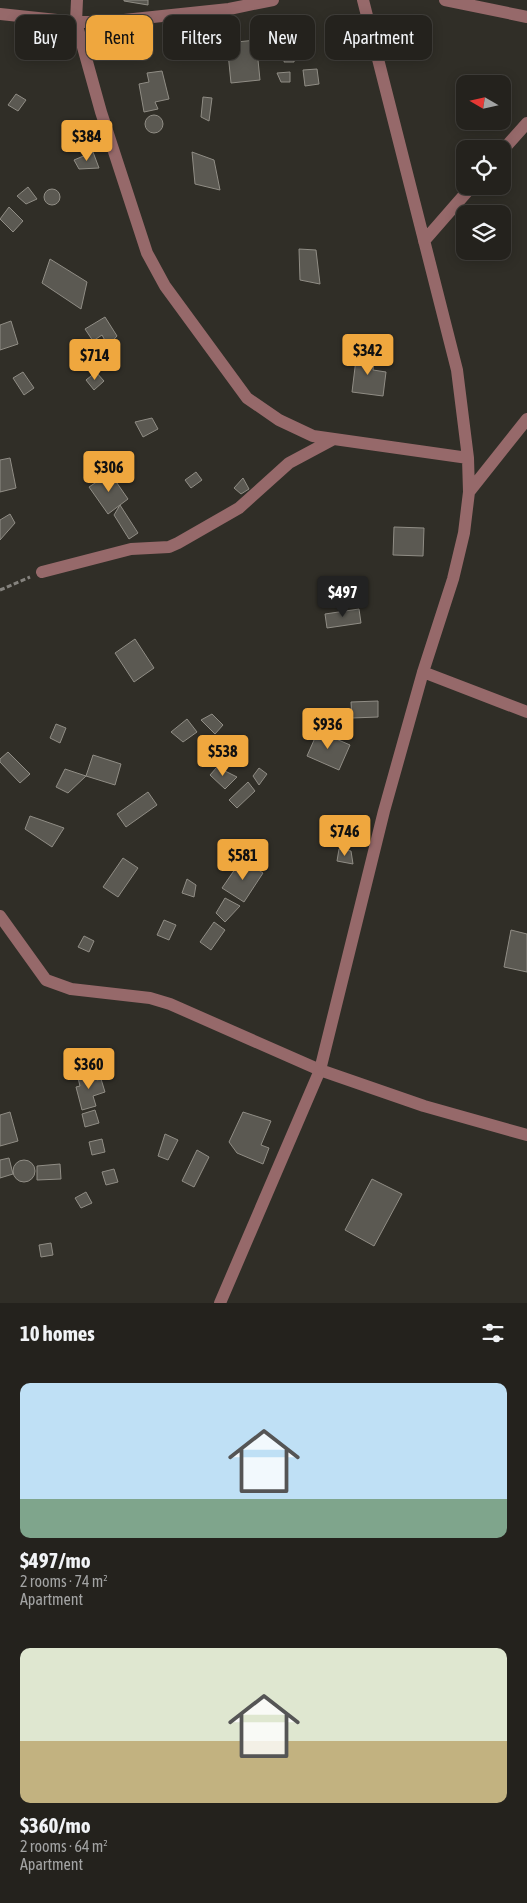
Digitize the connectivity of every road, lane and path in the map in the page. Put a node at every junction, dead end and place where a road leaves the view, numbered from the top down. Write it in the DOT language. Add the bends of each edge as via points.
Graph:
graph roads {
  1 [pos="77,0"];
  2 [pos="273,0"];
  3 [pos="363,0"];
  4 [pos="444,0"];
  5 [pos="0,14"];
  6 [pos="15,16"];
  7 [pos="527,17"];
  8 [pos="76,22"];
  9 [pos="527,123"];
  10 [pos="511,141"];
  11 [pos="464,195"];
  12 [pos="424,241"];
  13 [pos="527,419"];
  14 [pos="332,440"];
  15 [pos="468,458"];
  16 [pos="469,492"];
  17 [pos="42,572"];
  18 [pos="0,590"];
  19 [pos="423,672"];
  20 [pos="527,712"];
  21 [pos="0,916"];
  22 [pos="320,1070"];
  23 [pos="527,1135"];
  24 [pos="220,1303"];
  1 -- 8 [label="street"];
  2 -- 8 [label="street" via="153,17"];
  3 -- 12 [label="street"];
  4 -- 7 [label="street"];
  5 -- 6 [label="street"];
  8 -- 14 [label="street" via="100,112 147,253 165,286 247,398 280,420 313,436"];
  9 -- 10 [label="street"];
  11 -- 12 [label="street"];
  12 -- 15 [label="street" via="457,370"];
  13 -- 16 [label="street"];
  14 -- 15 [label="street"];
  14 -- 17 [label="street" via="289,463 238,508 169,547 131,549"];
  15 -- 16 [label="street"];
  16 -- 19 [label="street" via="453,579"];
  17 -- 18 [label="path"];
  19 -- 20 [label="street"];
  19 -- 22 [label="street" via="384,811"];
  21 -- 22 [label="street" via="46,980 71,989 150,998 170,1004"];
  22 -- 23 [label="street" via="424,1106"];
  22 -- 24 [label="street"];
}
